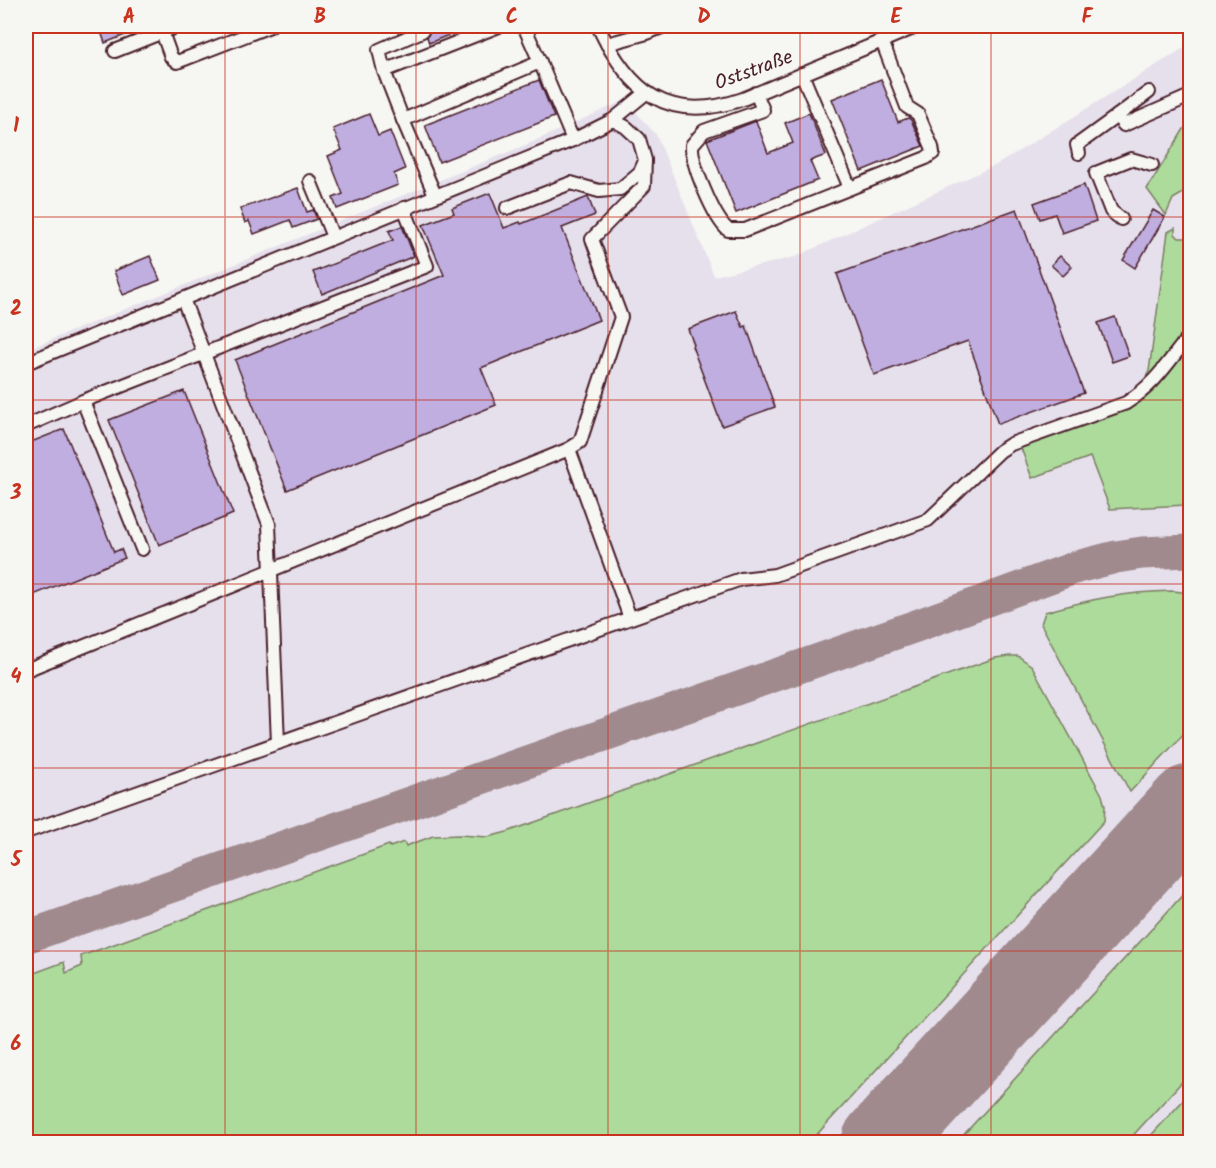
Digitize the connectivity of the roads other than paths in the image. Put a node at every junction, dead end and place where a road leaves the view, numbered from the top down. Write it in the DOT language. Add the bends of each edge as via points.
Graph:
graph roads {
  1 [pos="178,26"];
  2 [pos="270,26"];
  3 [pos="499,26"];
  4 [pos="524,26"];
  5 [pos="598,26"];
  6 [pos="664,26"];
  7 [pos="918,26"];
  8 [pos="422,31"];
  9 [pos="162,32"];
  10 [pos="882,41"];
  11 [pos="607,44"];
  12 [pos="115,51"];
  13 [pos="540,62"];
  14 [pos="384,71"];
  15 [pos="802,74"];
  16 [pos="1149,92"];
  17 [pos="646,93"];
  18 [pos="756,93"];
  19 [pos="1191,96"];
  20 [pos="1117,116"];
  21 [pos="403,120"];
  22 [pos="613,120"];
  23 [pos="573,140"];
  24 [pos="1079,153"];
  25 [pos="645,160"];
  26 [pos="1152,165"];
  27 [pos="310,181"];
  28 [pos="850,188"];
  29 [pos="435,195"];
  30 [pos="404,208"];
  31 [pos="507,208"];
  32 [pos="1121,219"];
  33 [pos="333,237"];
  34 [pos="183,299"];
  35 [pos="1191,335"];
  36 [pos="204,355"];
  37 [pos="26,363"];
  38 [pos="83,401"];
  39 [pos="26,426"];
  40 [pos="569,449"];
  41 [pos="142,549"];
  42 [pos="272,570"];
  43 [pos="630,618"];
  44 [pos="26,670"];
  45 [pos="279,742"];
  46 [pos="26,832"];
  1 -- 9 [label="lane"];
  2 -- 9 [label="lane" via="177,62 171,57"];
  3 -- 14 [label="lane"];
  4 -- 13 [label="lane"];
  5 -- 11 [label="lane, Oststraße"];
  6 -- 11 [label="lane"];
  7 -- 10 [label="lane, Oststraße"];
  8 -- 14 [label="lane" via="379,50"];
  9 -- 12 [label="lane"];
  10 -- 15 [label="lane, Oststraße"];
  10 -- 28 [label="lane" via="907,107 918,114 933,153"];
  11 -- 17 [label="lane, Oststraße" via="630,79"];
  13 -- 21 [label="lane"];
  13 -- 23 [label="lane"];
  14 -- 21 [label="lane"];
  15 -- 18 [label="lane, Oststraße"];
  15 -- 28 [label="lane"];
  16 -- 20 [label="lane"];
  17 -- 18 [label="lane, Oststraße" via="692,108 725,105"];
  17 -- 22 [label="lane"];
  18 -- 28 [label="lane" via="763,110 704,132 692,145 693,160 720,224 728,230 745,230"];
  19 -- 20 [label="lane" via="1124,125"];
  20 -- 24 [label="lane" via="1077,145"];
  21 -- 29 [label="lane"];
  22 -- 23 [label="lane"];
  22 -- 25 [label="lane" via="639,139"];
  23 -- 29 [label="lane"];
  25 -- 31 [label="lane" via="640,172 620,189 599,191 571,183"];
  25 -- 40 [label="lane" via="644,186 592,239 621,317 580,442"];
  26 -- 32 [label="lane" via="1131,159 1096,173 1111,211"];
  27 -- 33 [label="lane"];
  29 -- 30 [label="lane"];
  30 -- 33 [label="lane"];
  30 -- 36 [label="lane" via="427,266"];
  33 -- 34 [label="lane"];
  34 -- 36 [label="lane"];
  34 -- 37 [label="lane"];
  35 -- 43 [label="lane" via="1142,393 1126,403 1011,444 928,520 775,575 741,579"];
  36 -- 38 [label="lane"];
  36 -- 42 [label="lane" via="269,524"];
  38 -- 39 [label="lane"];
  38 -- 41 [label="lane"];
  40 -- 42 [label="lane"];
  40 -- 43 [label="lane"];
  42 -- 44 [label="lane"];
  42 -- 45 [label="lane"];
  43 -- 45 [label="lane"];
  45 -- 46 [label="lane"];
}
